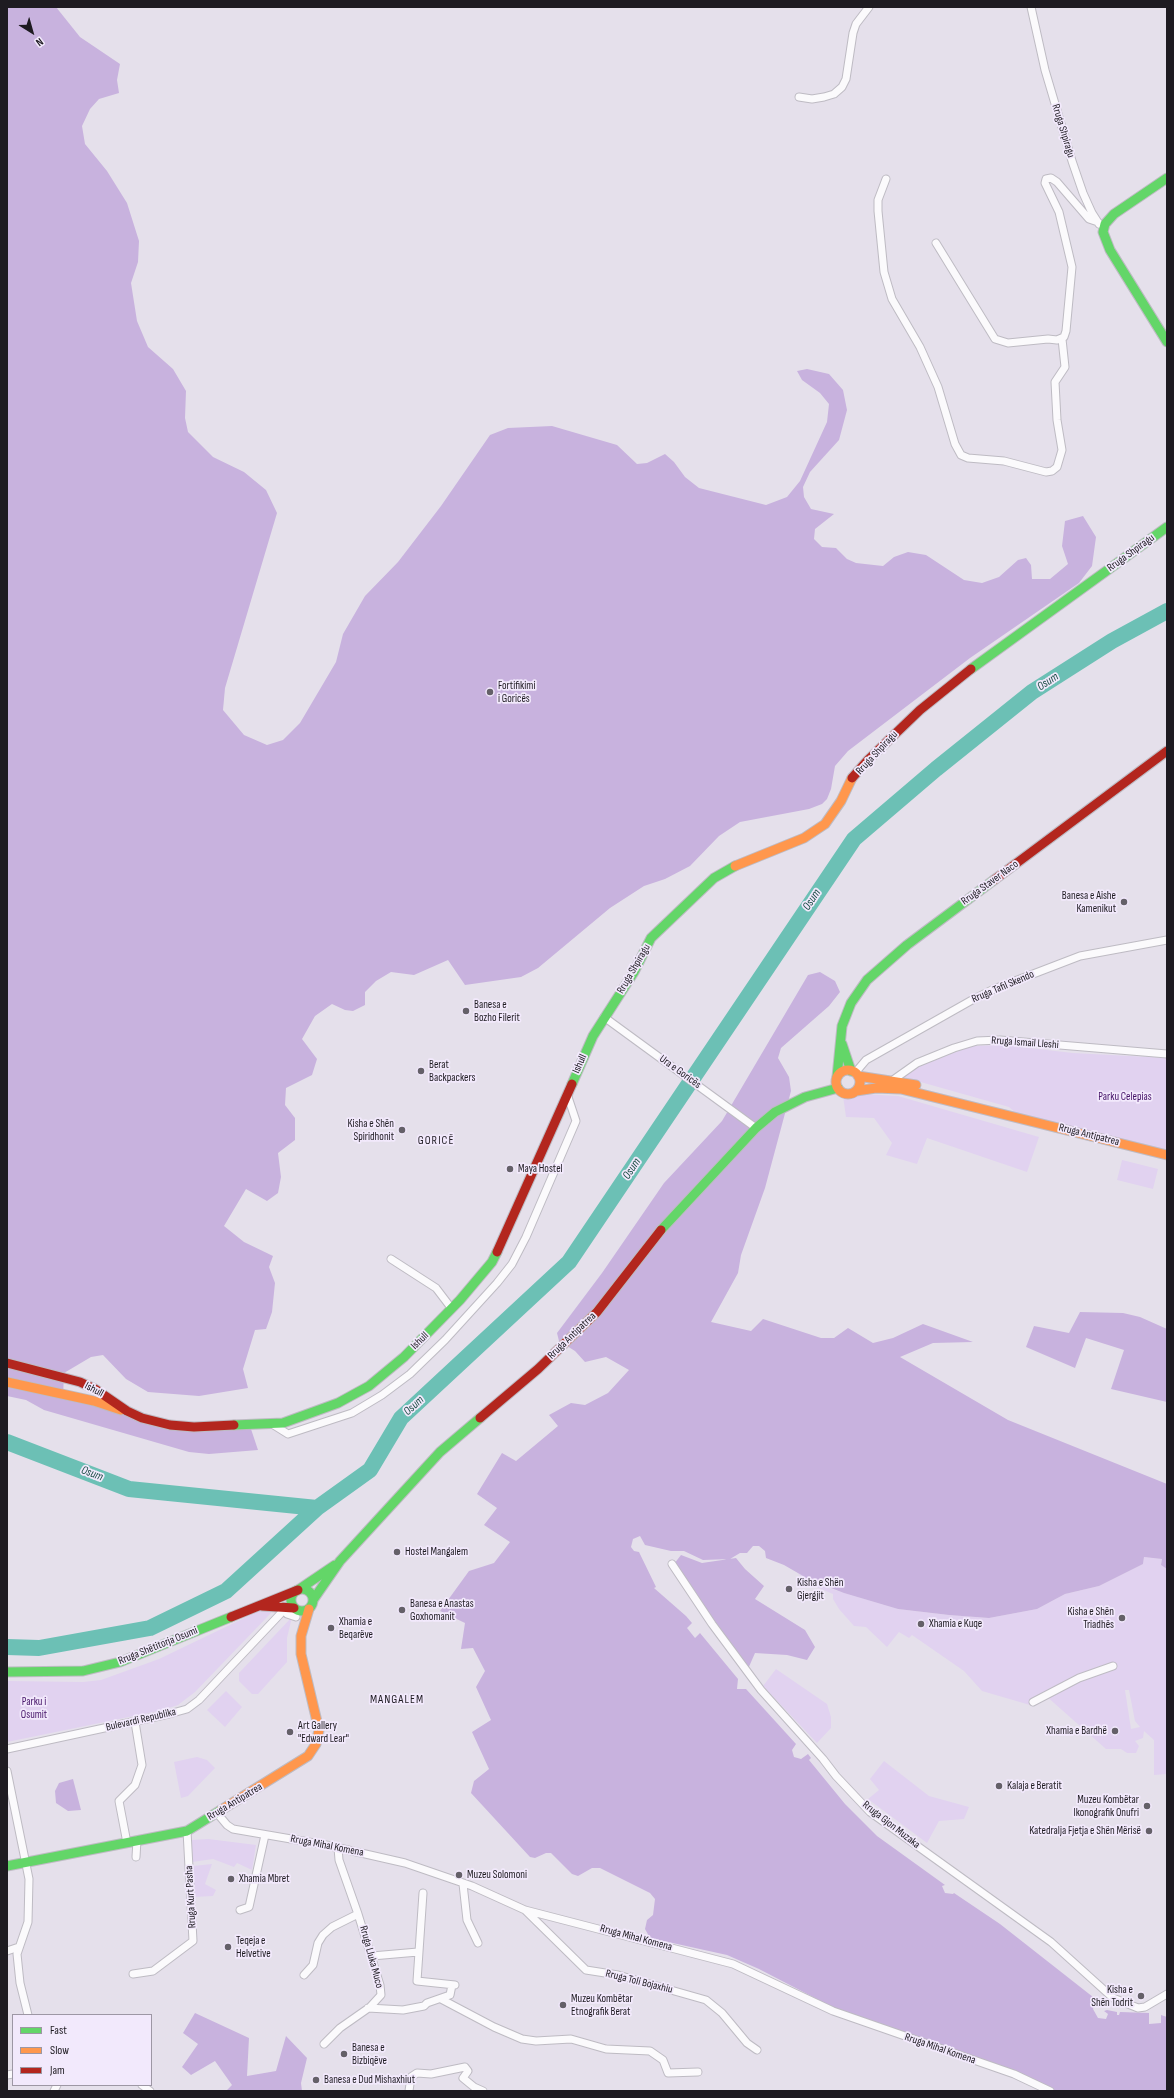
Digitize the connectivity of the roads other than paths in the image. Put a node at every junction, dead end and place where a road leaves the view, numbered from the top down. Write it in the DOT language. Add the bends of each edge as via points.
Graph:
graph roads {
  1 [pos="869,7"];
  2 [pos="1030,7"];
  3 [pos="799,97"];
  4 [pos="1167,178"];
  5 [pos="886,179"];
  6 [pos="1101,225"];
  7 [pos="936,243"];
  8 [pos="1062,339"];
  9 [pos="1167,342"];
  10 [pos="1167,526"];
  11 [pos="1167,752"];
  12 [pos="1167,940"];
  13 [pos="604,1017"];
  14 [pos="840,1036"];
  15 [pos="1167,1054"];
  16 [pos="855,1073"];
  17 [pos="837,1077"];
  18 [pos="893,1080"];
  19 [pos="838,1088"];
  20 [pos="856,1091"];
  21 [pos="567,1094"];
  22 [pos="1011,1115"];
  23 [pos="756,1128"];
  24 [pos="1167,1155"];
  25 [pos="391,1259"];
  26 [pos="452,1309"];
  27 [pos="7,1363"];
  28 [pos="7,1382"];
  29 [pos="127,1411"];
  30 [pos="270,1423"];
  31 [pos="340,1561"];
  32 [pos="672,1564"];
  33 [pos="298,1590"];
  34 [pos="281,1605"];
  35 [pos="311,1605"];
  36 [pos="295,1612"];
  37 [pos="301,1636"];
  38 [pos="1113,1666"];
  39 [pos="7,1672"];
  40 [pos="1033,1702"];
  41 [pos="135,1722"];
  42 [pos="7,1749"];
  43 [pos="7,1771"];
  44 [pos="217,1813"];
  45 [pos="187,1830"];
  46 [pos="265,1835"];
  47 [pos="138,1840"];
  48 [pos="127,1843"];
  49 [pos="338,1848"];
  50 [pos="136,1857"];
  51 [pos="25,1862"];
  52 [pos="7,1866"];
  53 [pos="463,1884"];
  54 [pos="423,1893"];
  55 [pos="240,1910"];
  56 [pos="524,1910"];
  57 [pos="358,1914"];
  58 [pos="478,1943"];
  59 [pos="19,1947"];
  60 [pos="7,1951"];
  61 [pos="418,1952"];
  62 [pos="372,1956"];
  63 [pos="133,1974"];
  64 [pos="304,1975"];
  65 [pos="1167,1994"];
  66 [pos="441,1998"];
  67 [pos="368,2008"];
  68 [pos="28,2014"];
  69 [pos="324,2044"];
  70 [pos="757,2050"];
  71 [pos="698,2072"];
  72 [pos="409,2091"];
  73 [pos="483,2091"];
  74 [pos="1050,2091"];
  1 -- 3 [label="street" via="856,24 846,79 842,87 834,94 824,97"];
  2 -- 6 [label="street, Rruga Shpiragu" via="1045,70 1072,161 1083,193"];
  4 -- 6 [label="main road"];
  5 -- 8 [label="street" via="878,200 884,272 892,299 918,342 938,387 955,444 961,455 968,458 1004,461 1046,472 1057,467 1062,450 1055,382 1065,367"];
  6 -- 8 [label="street" via="1089,219 1058,182 1051,178 1046,179 1045,183 1059,212 1072,267 1067,327"];
  6 -- 9 [label="main road, Rruga Shpiragu" via="1110,250"];
  7 -- 8 [label="street" via="994,339 1008,344"];
  10 -- 13 [label="main road, Rruga Shpiragu" via="986,658 920,710 868,760 852,780 842,801 825,824 804,838 727,870 703,887 651,938 634,972"];
  11 -- 14 [label="main road, Rruga Staver Naco" via="913,940 867,980 851,1003"];
  12 -- 16 [label="street, Rruga Tafil Skendo" via="1080,956 994,989 866,1060"];
  13 -- 21 [label="main road, Ishull"];
  13 -- 23 [label="street, Ura e Goricës"];
  14 -- 16 [label="main road"];
  14 -- 17 [label="main road, Rruga Staver Naco"];
  15 -- 18 [label="street, Rruga Ismail Lleshi" via="1000,1040 977,1041 918,1063"];
  16 -- 17 [label="main road, Rruga Antipatrea" via="844,1071"];
  16 -- 18 [label="main road, Rruga Antipatrea"];
  16 -- 20 [label="main road" via="860,1084"];
  17 -- 19 [label="main road"];
  18 -- 22 [label="main road, Rruga Antipatrea" via="993,1105"];
  19 -- 20 [label="main road, Rruga Antipatrea" via="848,1094"];
  19 -- 23 [label="main road, Rruga Antipatrea" via="805,1096 788,1104"];
  20 -- 22 [label="main road, Rruga Antipatrea" via="876,1088 901,1089"];
  21 -- 26 [label="main road, Ishull" via="492,1262"];
  21 -- 30 [label="street" via="576,1121 526,1237 512,1264 446,1340 410,1374 352,1413 288,1434"];
  22 -- 24 [label="main road, Rruga Antipatrea"];
  23 -- 31 [label="main road, Rruga Antipatrea" via="651,1241 624,1279 584,1325 538,1369 440,1452"];
  25 -- 26 [label="street" via="436,1288"];
  26 -- 30 [label="main road, Ishull" via="404,1358 369,1386 317,1412 291,1421"];
  27 -- 29 [label="main road, Ishull" via="80,1382"];
  28 -- 29 [label="main road"];
  29 -- 30 [label="main road, Ishull" via="142,1418 170,1425 240,1426"];
  31 -- 33 [label="main road, Rruga Shëtitorja Osumi"];
  31 -- 35 [label="main road, Rruga Antipatrea"];
  32 -- 65 [label="street, Rruga Gjon Muzaka" via="761,1690 870,1812 1051,1942 1113,1998 1138,2008 1145,2007"];
  33 -- 34 [label="main road, Rruga Shëtitorja Osumi"];
  33 -- 35 [label="main road" via="309,1591"];
  33 -- 36 [label="main road" via="292,1597"];
  34 -- 36 [label="main road, Rruga Shëtitorja Osumi"];
  34 -- 39 [label="main road, Rruga Shëtitorja Osumi" via="256,1606 120,1662 83,1671"];
  34 -- 41 [label="street, Bulevardi Republika" via="192,1705 178,1712"];
  35 -- 36 [label="main road" via="304,1611"];
  35 -- 37 [label="main road, Rruga Antipatrea"];
  36 -- 37 [label="main road"];
  37 -- 44 [label="main road, Rruga Antipatrea" via="303,1663 319,1723 316,1744 299,1762"];
  38 -- 40 [label="street" via="1079,1678"];
  41 -- 42 [label="street, Bulevardi Republika"];
  41 -- 48 [label="street" via="142,1765 135,1785 120,1801"];
  43 -- 51 [label="street"];
  44 -- 45 [label="main road, Rruga Antipatrea"];
  44 -- 46 [label="street, Rruga Mihal Komena" via="233,1829"];
  45 -- 47 [label="main road, Rruga Antipatrea"];
  45 -- 63 [label="street, Rruga Kurt Pasha" via="193,1941 153,1971"];
  46 -- 49 [label="street, Rruga Mihal Komena"];
  46 -- 55 [label="street" via="249,1907"];
  47 -- 48 [label="main road, Rruga Antipatrea"];
  47 -- 50 [label="street"];
  48 -- 51 [label="main road, Rruga Antipatrea"];
  49 -- 53 [label="street, Rruga Mihal Komena" via="406,1863"];
  49 -- 57 [label="street, Rruga Lluka Muco" via="338,1860"];
  51 -- 52 [label="main road, Rruga Antipatrea"];
  51 -- 59 [label="street" via="28,1879 28,1922"];
  53 -- 56 [label="street, Rruga Mihal Komena"];
  53 -- 58 [label="street" via="467,1920"];
  54 -- 61 [label="street" via="423,1917"];
  56 -- 70 [label="street, Rruga Toli Bojaxhiu" via="586,1970 618,1975 706,2000 722,2013 747,2043"];
  56 -- 74 [label="street, Rruga Mihal Komena" via="733,1964 833,2011 1014,2074"];
  57 -- 62 [label="street, Rruga Lluka Muco"];
  57 -- 64 [label="street" via="322,1935 313,1965"];
  59 -- 60 [label="street"];
  59 -- 68 [label="street" via="17,1954 20,1983"];
  61 -- 62 [label="street"];
  61 -- 66 [label="street" via="417,1982 453,1985 450,1995"];
  62 -- 67 [label="street, Rruga Lluka Muco" via="380,1985 380,1995"];
  66 -- 67 [label="street" via="409,2010"];
  66 -- 71 [label="street" via="522,2039 536,2041 572,2038 606,2049 650,2052 663,2060 668,2073"];
  67 -- 69 [label="street, Rruga Lluka Muco" via="340,2028"];
  72 -- 73 [label="street" via="412,2076 417,2073 431,2074 465,2068 468,2071 463,2078"];
}
